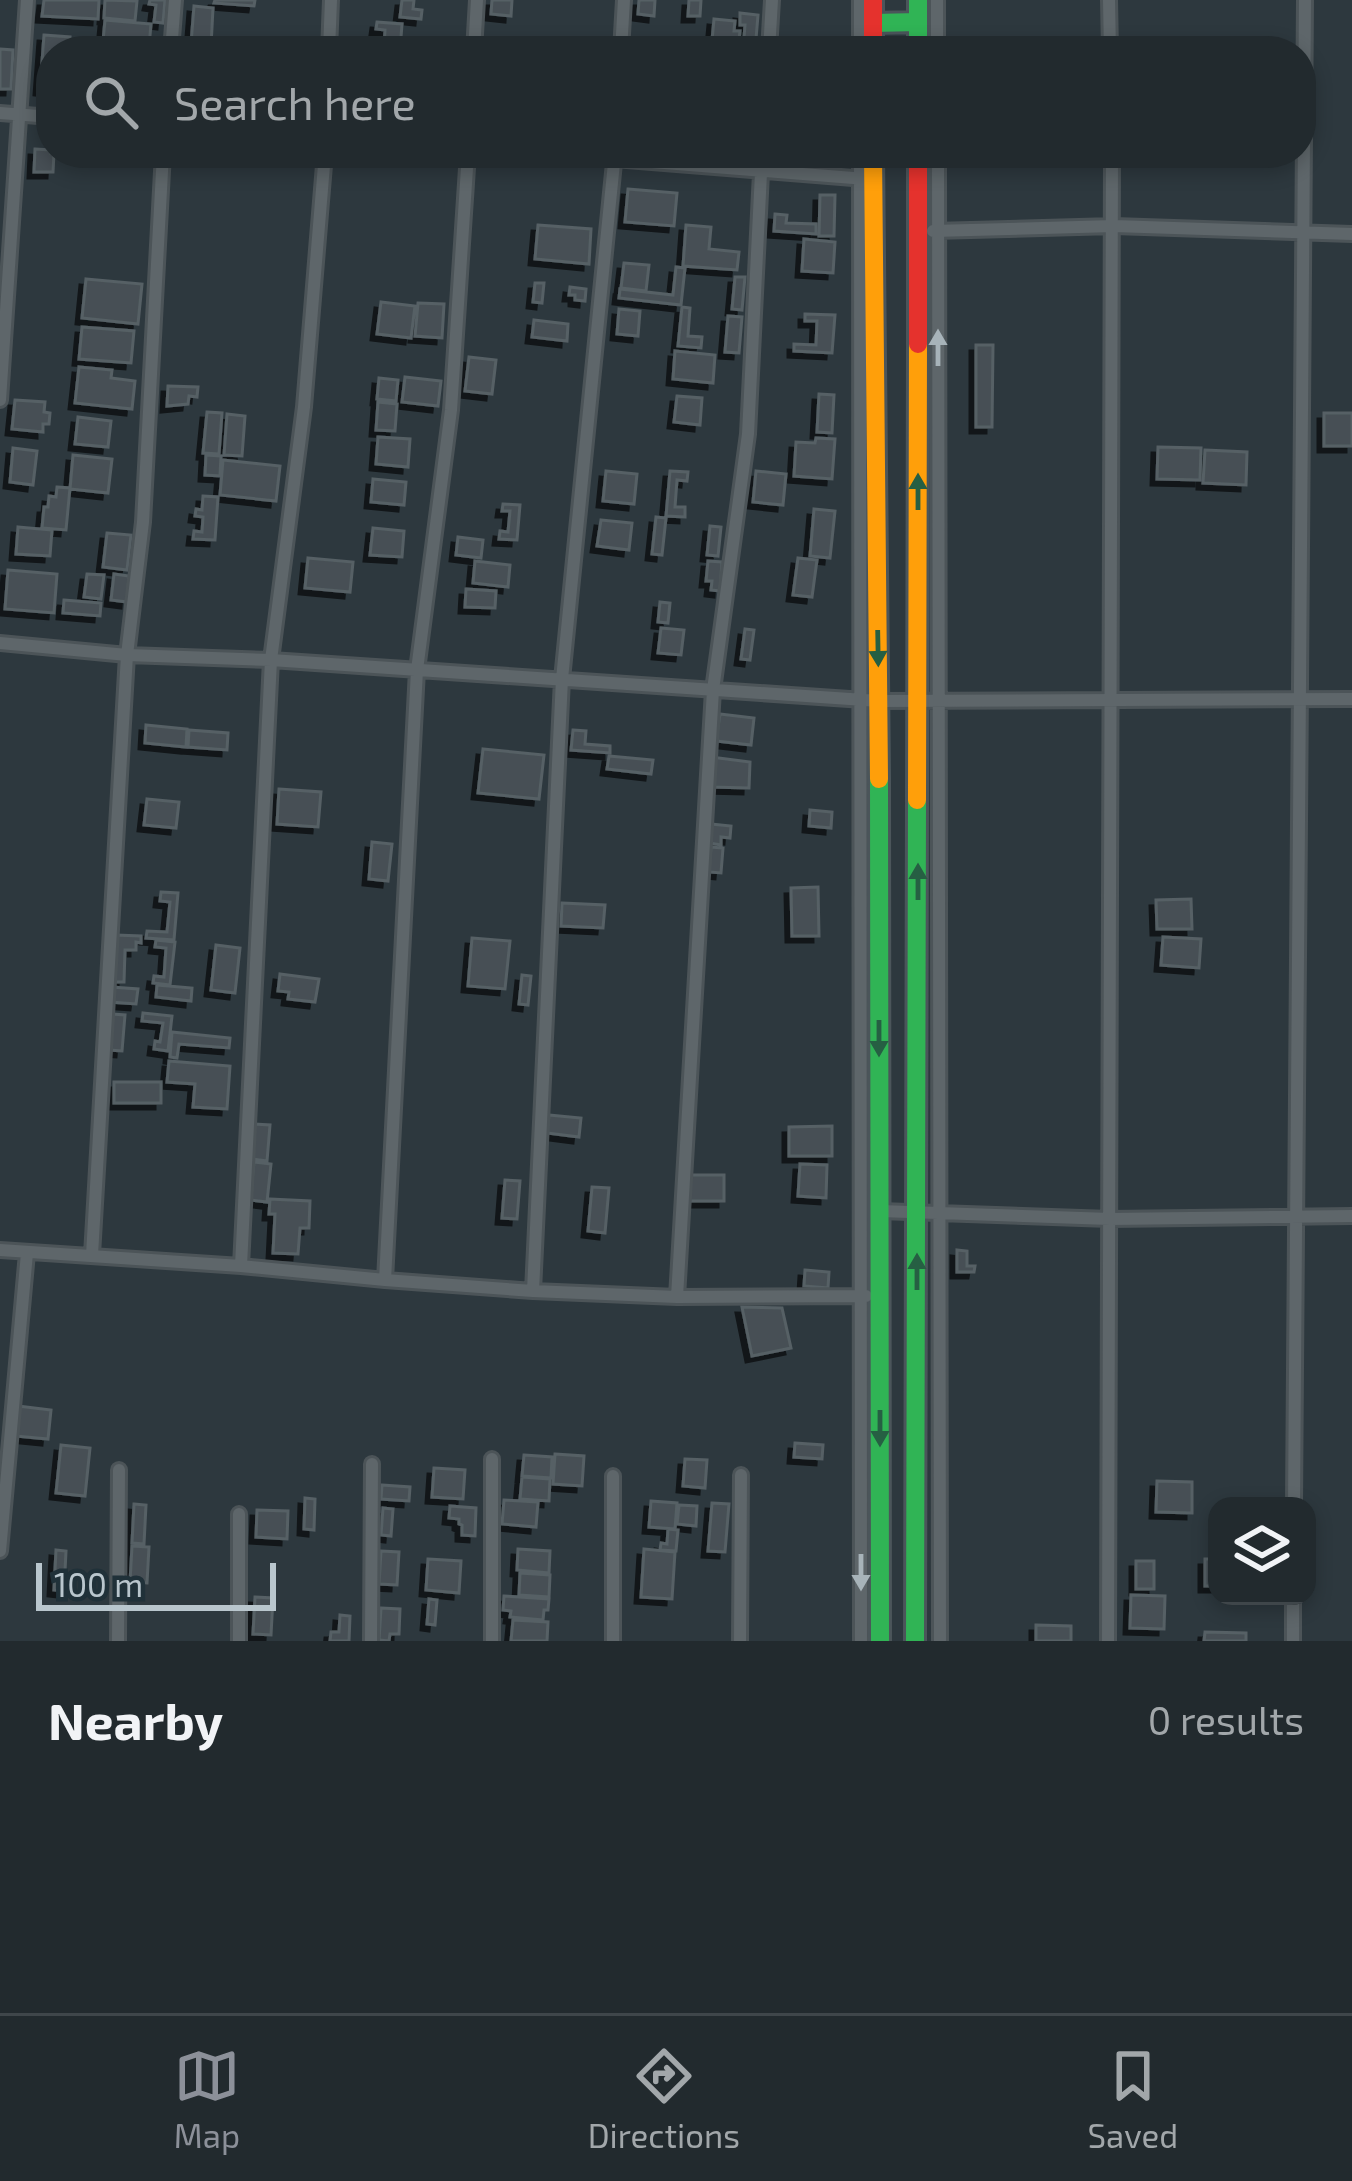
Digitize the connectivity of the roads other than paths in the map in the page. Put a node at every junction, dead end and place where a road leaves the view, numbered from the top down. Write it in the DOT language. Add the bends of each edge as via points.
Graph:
graph roads {
  1 [pos="27,0"];
  2 [pos="175,0"];
  3 [pos="332,0"];
  4 [pos="476,0"];
  5 [pos="624,0"];
  6 [pos="772,0"];
  7 [pos="860,0"];
  8 [pos="874,0"];
  9 [pos="918,0"];
  10 [pos="937,0"];
  11 [pos="1109,0"];
  12 [pos="1305,0"];
  13 [pos="918,22"];
  14 [pos="873,23"];
  15 [pos="172,36"];
  16 [pos="330,36"];
  17 [pos="475,36"];
  18 [pos="622,36"];
  19 [pos="770,36"];
  20 [pos="860,36"];
  21 [pos="873,36"];
  22 [pos="918,36"];
  23 [pos="938,36"];
  24 [pos="1110,36"];
  25 [pos="1305,36"];
  26 [pos="0,113"];
  27 [pos="21,114"];
  28 [pos="36,115"];
  29 [pos="162,168"];
  30 [pos="324,168"];
  31 [pos="467,168"];
  32 [pos="614,168"];
  33 [pos="727,168"];
  34 [pos="761,168"];
  35 [pos="863,168"];
  36 [pos="869,168"];
  37 [pos="920,168"];
  38 [pos="936,168"];
  39 [pos="1112,168"];
  40 [pos="1305,168"];
  41 [pos="761,172"];
  42 [pos="866,179"];
  43 [pos="1114,226"];
  44 [pos="928,231"];
  45 [pos="1305,234"];
  46 [pos="1352,234"];
  47 [pos="0,400"];
  48 [pos="0,644"];
  49 [pos="127,655"];
  50 [pos="271,660"];
  51 [pos="417,670"];
  52 [pos="562,679"];
  53 [pos="713,690"];
  54 [pos="928,699"];
  55 [pos="1301,699"];
  56 [pos="1352,699"];
  57 [pos="870,700"];
  58 [pos="1112,700"];
  59 [pos="880,1211"];
  60 [pos="918,1211"];
  61 [pos="939,1211"];
  62 [pos="1297,1215"];
  63 [pos="1352,1216"];
  64 [pos="1110,1219"];
  65 [pos="0,1250"];
  66 [pos="27,1253"];
  67 [pos="92,1256"];
  68 [pos="241,1266"];
  69 [pos="385,1280"];
  70 [pos="533,1291"];
  71 [pos="870,1296"];
  72 [pos="677,1297"];
  73 [pos="493,1459"];
  74 [pos="372,1464"];
  75 [pos="119,1470"];
  76 [pos="741,1475"];
  77 [pos="613,1477"];
  78 [pos="1294,1497"];
  79 [pos="239,1514"];
  80 [pos="0,1551"];
  81 [pos="1293,1605"];
  82 [pos="118,1641"];
  83 [pos="238,1641"];
  84 [pos="371,1641"];
  85 [pos="492,1641"];
  86 [pos="614,1641"];
  87 [pos="740,1641"];
  88 [pos="861,1641"];
  89 [pos="880,1641"];
  90 [pos="915,1641"];
  91 [pos="940,1641"];
  92 [pos="1108,1641"];
  93 [pos="1293,1641"];
  1 -- 27 [label="street"];
  2 -- 15 [label="street"];
  3 -- 16 [label="street"];
  4 -- 17 [label="street"];
  5 -- 18 [label="street"];
  6 -- 19 [label="street"];
  7 -- 20 [label="street"];
  8 -- 14 [label="main road"];
  9 -- 13 [label="main road"];
  10 -- 23 [label="street"];
  11 -- 24 [label="street"];
  12 -- 25 [label="street"];
  13 -- 14 [label="main road"];
  13 -- 22 [label="main road"];
  14 -- 21 [label="main road"];
  26 -- 27 [label="street"];
  27 -- 28 [label="street"];
  27 -- 47 [label="street"];
  29 -- 49 [label="street"];
  30 -- 50 [label="street"];
  31 -- 51 [label="street" via="451,410"];
  32 -- 52 [label="street"];
  33 -- 41 [label="street"];
  34 -- 41 [label="street"];
  35 -- 42 [label="street"];
  36 -- 42 [label="main road"];
  37 -- 44 [label="main road"];
  38 -- 44 [label="street"];
  39 -- 43 [label="street"];
  40 -- 45 [label="street"];
  41 -- 42 [label="street"];
  41 -- 53 [label="street" via="748,434"];
  42 -- 57 [label="main road, one-way"];
  43 -- 44 [label="street"];
  43 -- 45 [label="street"];
  43 -- 58 [label="street"];
  54 -- 44 [label="main road, one-way"];
  45 -- 46 [label="street"];
  45 -- 55 [label="street"];
  48 -- 49 [label="street"];
  49 -- 50 [label="street"];
  49 -- 67 [label="street"];
  50 -- 51 [label="street"];
  50 -- 68 [label="street"];
  51 -- 52 [label="street"];
  51 -- 69 [label="street"];
  52 -- 53 [label="street"];
  52 -- 70 [label="street"];
  53 -- 57 [label="street"];
  53 -- 72 [label="street"];
  54 -- 57 [label="street"];
  54 -- 58 [label="street"];
  60 -- 54 [label="main road, one-way"];
  54 -- 61 [label="street"];
  55 -- 56 [label="street"];
  55 -- 58 [label="street"];
  55 -- 62 [label="street"];
  57 -- 59 [label="main road, one-way"];
  57 -- 71 [label="street"];
  58 -- 64 [label="street"];
  59 -- 60 [label="street"];
  59 -- 71 [label="main road"];
  60 -- 61 [label="street"];
  90 -- 60 [label="main road, one-way"];
  61 -- 64 [label="street"];
  61 -- 91 [label="street"];
  62 -- 63 [label="street"];
  62 -- 64 [label="street"];
  62 -- 78 [label="street"];
  64 -- 92 [label="street"];
  65 -- 66 [label="street"];
  66 -- 67 [label="street"];
  66 -- 80 [label="street"];
  67 -- 68 [label="street"];
  68 -- 69 [label="street"];
  69 -- 70 [label="street"];
  70 -- 72 [label="street"];
  71 -- 72 [label="street"];
  71 -- 88 [label="street, one-way"];
  71 -- 89 [label="main road, one-way"];
  73 -- 85 [label="street"];
  74 -- 84 [label="street"];
  75 -- 82 [label="street"];
  76 -- 87 [label="street"];
  77 -- 86 [label="street"];
  79 -- 83 [label="street"];
  81 -- 93 [label="street"];
}
